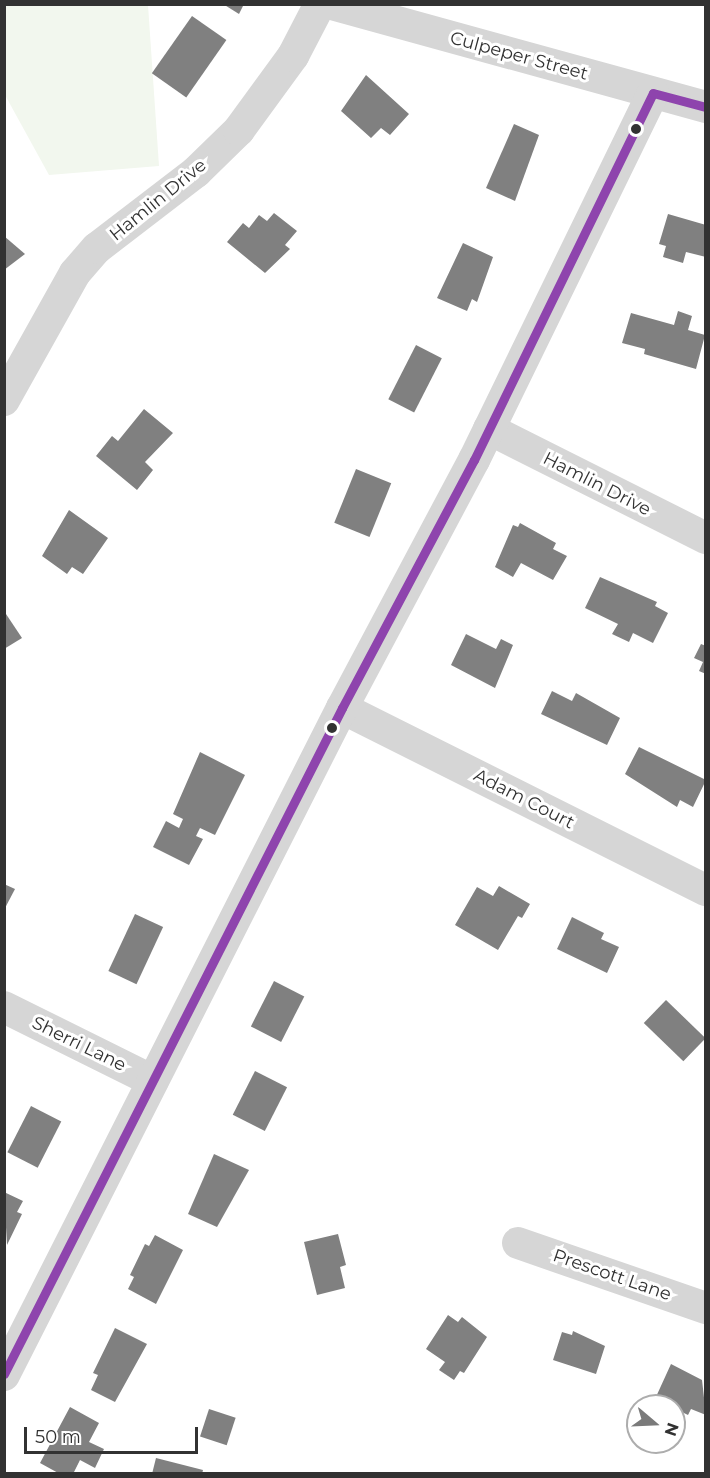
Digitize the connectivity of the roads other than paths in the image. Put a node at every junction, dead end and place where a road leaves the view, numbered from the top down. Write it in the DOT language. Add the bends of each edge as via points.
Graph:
graph roads {
  1 [pos="320,4"];
  2 [pos="332,4"];
  3 [pos="653,93"];
  4 [pos="705,107"];
  5 [pos="4,400"];
  6 [pos="489,429"];
  7 [pos="705,538"];
  8 [pos="342,708"];
  9 [pos="705,890"];
  10 [pos="4,1008"];
  11 [pos="153,1081"];
  12 [pos="518,1243"];
  13 [pos="705,1308"];
  14 [pos="4,1375"];
  1 -- 5 [label="street, Hamlin Drive" via="293,56 239,130 196,172 97,248 75,273"];
  2 -- 3 [label="street, Culpeper Street"];
  3 -- 4 [label="street, Culpeper Street"];
  3 -- 6 [label="street"];
  6 -- 7 [label="street, Hamlin Drive"];
  6 -- 8 [label="street"];
  8 -- 9 [label="street, Adam Court"];
  8 -- 11 [label="street"];
  10 -- 11 [label="street, Sherri Lane"];
  11 -- 14 [label="street"];
  12 -- 13 [label="street, Prescott Lane"];
}
